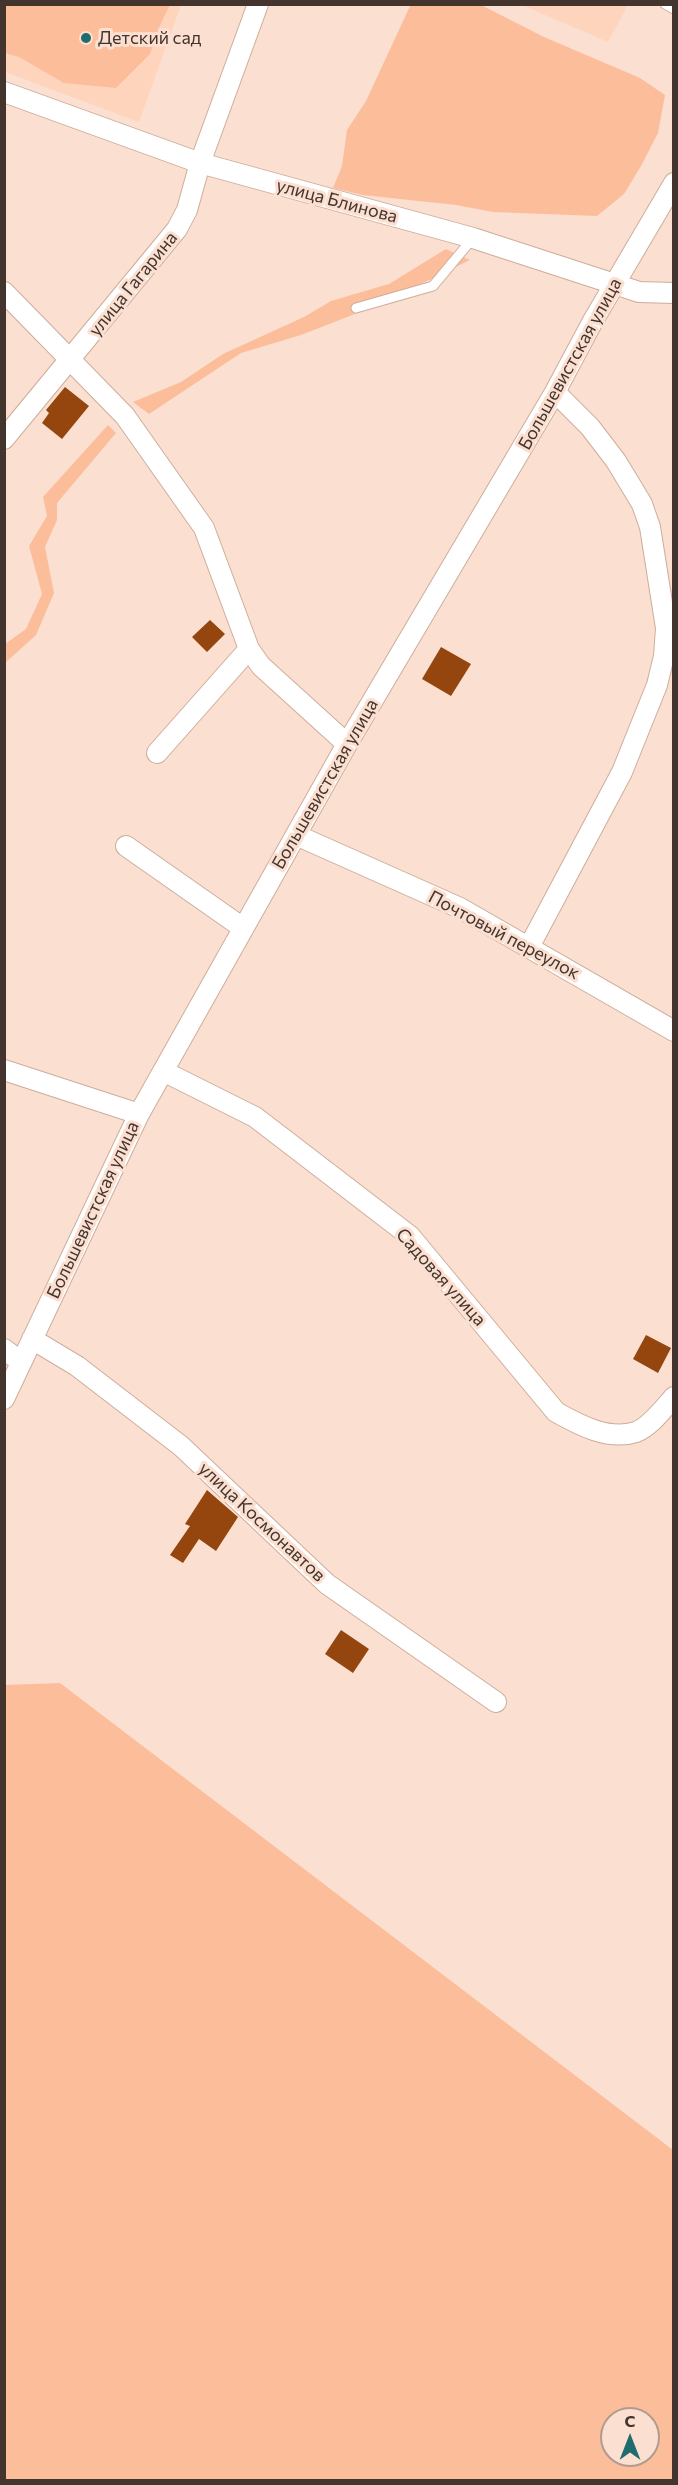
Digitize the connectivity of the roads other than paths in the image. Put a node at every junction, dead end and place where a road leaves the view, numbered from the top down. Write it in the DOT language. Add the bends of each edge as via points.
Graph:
graph roads {
  1 [pos="258,4"];
  2 [pos="665,4"];
  3 [pos="674,9"];
  4 [pos="4,92"];
  5 [pos="200,163"];
  6 [pos="674,183"];
  7 [pos="473,238"];
  8 [pos="614,284"];
  9 [pos="4,292"];
  10 [pos="674,293"];
  11 [pos="356,308"];
  12 [pos="72,359"];
  13 [pos="555,392"];
  14 [pos="4,439"];
  15 [pos="670,628"];
  16 [pos="249,649"];
  17 [pos="347,744"];
  18 [pos="157,753"];
  19 [pos="296,835"];
  20 [pos="126,846"];
  21 [pos="243,928"];
  22 [pos="529,947"];
  23 [pos="674,1031"];
  24 [pos="4,1070"];
  25 [pos="163,1071"];
  26 [pos="139,1113"];
  27 [pos="32,1339"];
  28 [pos="4,1349"];
  29 [pos="21,1362"];
  30 [pos="674,1397"];
  31 [pos="4,1399"];
  32 [pos="496,1702"];
  1 -- 5 [label="street, улица Гагарина"];
  2 -- 3 [label="lane"];
  4 -- 5 [label="street, улица Блинова"];
  5 -- 7 [label="street, улица Блинова"];
  5 -- 12 [label="street, улица Гагарина" via="187,210 177,229"];
  6 -- 8 [label="street, Большевистская улица"];
  7 -- 8 [label="street, улица Блинова"];
  7 -- 11 [label="lane" via="433,286"];
  8 -- 10 [label="street, улица Блинова" via="639,292"];
  8 -- 13 [label="street, Большевистская улица"];
  9 -- 12 [label="street"];
  12 -- 14 [label="street, улица Гагарина"];
  12 -- 16 [label="street" via="125,416 204,528"];
  13 -- 15 [label="street" via="616,461 642,504"];
  13 -- 17 [label="street, Большевистская улица"];
  15 -- 22 [label="street" via="657,685 622,772"];
  16 -- 17 [label="street" via="261,666"];
  16 -- 18 [label="street"];
  17 -- 19 [label="street, Большевистская улица"];
  19 -- 21 [label="street, Большевистская улица"];
  19 -- 22 [label="street, Почтовый переулок" via="460,908"];
  20 -- 21 [label="street"];
  21 -- 25 [label="street, Большевистская улица"];
  22 -- 23 [label="street, Почтовый переулок"];
  24 -- 26 [label="street"];
  25 -- 26 [label="street, Большевистская улица"];
  25 -- 30 [label="street, Садовая улица" via="255,1117 410,1236 556,1412 586,1430 636,1432"];
  26 -- 27 [label="street, Большевистская улица"];
  27 -- 29 [label="street, Большевистская улица"];
  27 -- 32 [label="street, улица Космонавтов" via="77,1366 181,1446 327,1584"];
  28 -- 29 [label="street"];
  29 -- 31 [label="street, Большевистская улица"];
}
